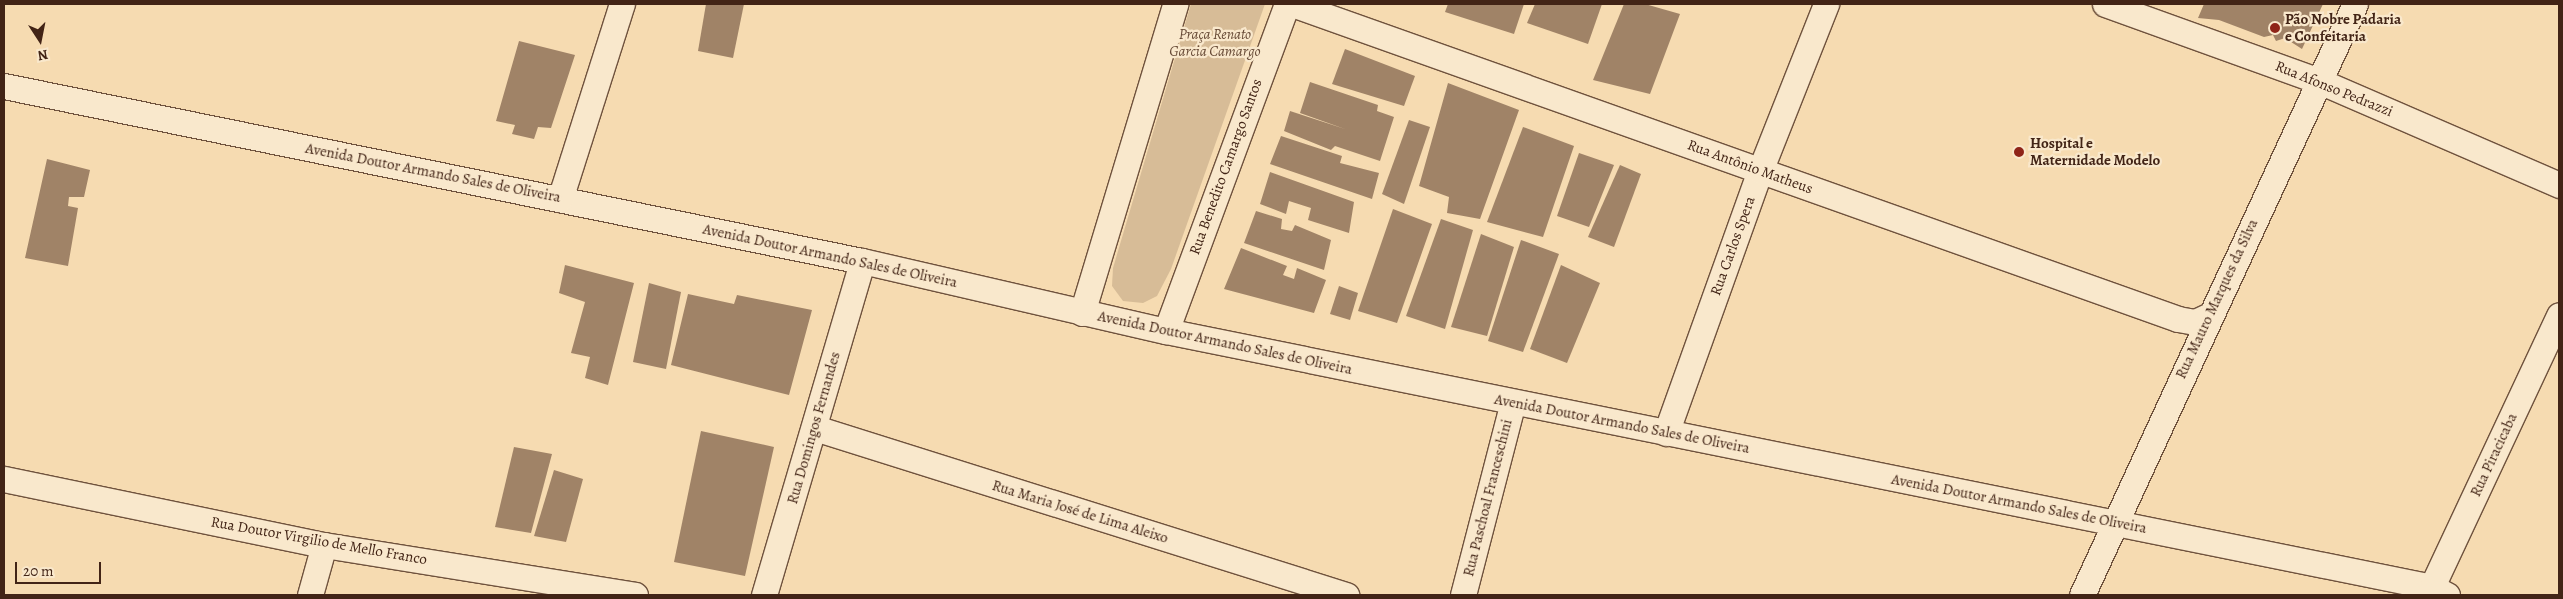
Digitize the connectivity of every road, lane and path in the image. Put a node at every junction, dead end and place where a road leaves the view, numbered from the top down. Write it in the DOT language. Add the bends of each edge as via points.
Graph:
graph roads {
  1 [pos="622,4"];
  2 [pos="1175,4"];
  3 [pos="1287,4"];
  4 [pos="1292,4"];
  5 [pos="1826,4"];
  6 [pos="2104,4"];
  7 [pos="2355,4"];
  8 [pos="2319,81"];
  9 [pos="4,86"];
  10 [pos="1760,171"];
  11 [pos="2559,185"];
  12 [pos="560,199"];
  13 [pos="862,261"];
  14 [pos="1082,313"];
  15 [pos="2559,315"];
  16 [pos="2208,316"];
  17 [pos="1166,331"];
  18 [pos="1513,402"];
  19 [pos="815,428"];
  20 [pos="1666,433"];
  21 [pos="4,479"];
  22 [pos="2116,524"];
  23 [pos="324,545"];
  24 [pos="2436,593"];
  25 [pos="310,595"];
  26 [pos="635,595"];
  27 [pos="764,595"];
  28 [pos="1346,595"];
  29 [pos="1464,595"];
  30 [pos="2082,595"];
  1 -- 12 [label="street"];
  2 -- 14 [label="street"];
  3 -- 17 [label="street, Rua Benedito Camargo Santos"];
  4 -- 10 [label="street, Rua Antônio Matheus"];
  5 -- 10 [label="street, Rua Carlos Spera"];
  6 -- 8 [label="street, Rua Afonso Pedrazzi"];
  7 -- 8 [label="street, Rua Mauro Marques da Silva"];
  8 -- 11 [label="street, Rua Afonso Pedrazzi"];
  8 -- 16 [label="street, Rua Mauro Marques da Silva"];
  9 -- 12 [label="street, Avenida Doutor Armando Sales de Oliveira"];
  10 -- 16 [label="street, Rua Antônio Matheus" via="2178,319 2195,322"];
  10 -- 20 [label="street, Rua Carlos Spera"];
  12 -- 13 [label="street, Avenida Doutor Armando Sales de Oliveira"];
  13 -- 14 [label="street, Avenida Doutor Armando Sales de Oliveira"];
  13 -- 19 [label="street, Rua Domingos Fernandes"];
  14 -- 17 [label="street, Avenida Doutor Armando Sales de Oliveira"];
  15 -- 24 [label="street, Rua Piracicaba"];
  16 -- 22 [label="street, Rua Mauro Marques da Silva"];
  17 -- 18 [label="street, Avenida Doutor Armando Sales de Oliveira"];
  18 -- 20 [label="street, Avenida Doutor Armando Sales de Oliveira"];
  18 -- 29 [label="street, Rua Paschoal Franceschini"];
  19 -- 27 [label="street, Rua Domingos Fernandes"];
  19 -- 28 [label="street, Rua Maria José de Lima Aleixo"];
  20 -- 22 [label="street, Avenida Doutor Armando Sales de Oliveira"];
  21 -- 23 [label="street, Rua Doutor Virgilio de Mello Franco"];
  22 -- 24 [label="street, Avenida Doutor Armando Sales de Oliveira"];
  22 -- 30 [label="street, Rua Mauro Marques da Silva"];
  23 -- 25 [label="street"];
  23 -- 26 [label="street, Rua Doutor Virgilio de Mello Franco"];
}
